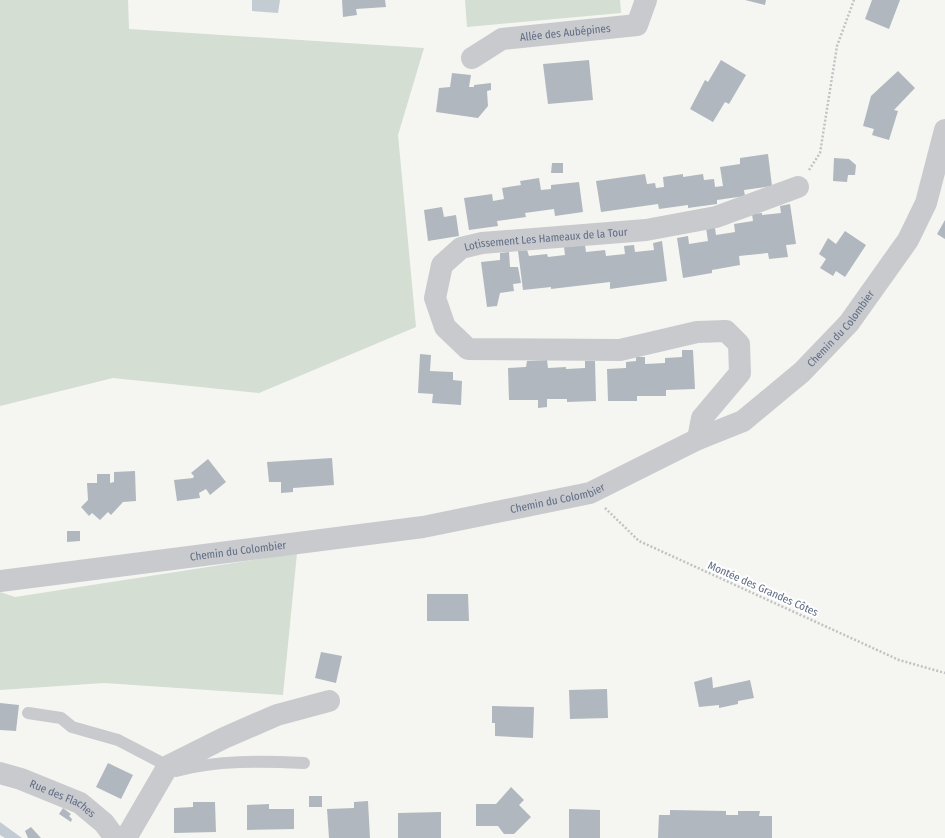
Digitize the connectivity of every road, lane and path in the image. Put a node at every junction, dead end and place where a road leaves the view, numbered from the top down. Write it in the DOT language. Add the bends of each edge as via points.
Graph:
graph roads {
  1 [pos="646,0"];
  2 [pos="854,0"];
  3 [pos="472,58"];
  4 [pos="945,130"];
  5 [pos="798,187"];
  6 [pos="698,439"];
  7 [pos="590,493"];
  8 [pos="0,580"];
  9 [pos="945,673"];
  10 [pos="329,701"];
  11 [pos="28,713"];
  12 [pos="304,763"];
  13 [pos="0,773"];
  14 [pos="163,774"];
  15 [pos="115,838"];
  16 [pos="126,838"];
  1 -- 3 [label="street, Allée des Aubépines" via="637,25 502,40"];
  2 -- 5 [label="path" via="837,46 820,153"];
  4 -- 6 [label="street, Chemin du Colombier" via="926,203 908,240 849,323 802,372 742,421"];
  5 -- 6 [label="street, Lotissement Les Hameaux de la Tour" via="716,217 646,230 482,243 461,248 442,265 435,298 444,327 468,349 620,350 697,332 726,331 739,344 740,373 702,418"];
  6 -- 7 [label="street, Chemin du Colombier"];
  7 -- 8 [label="street, Chemin du Colombier" via="423,527"];
  7 -- 9 [label="path, Montée des Grandes Côtes" via="639,541 899,660"];
  10 -- 14 [label="street" via="277,714 224,738"];
  11 -- 14 [label="lane" via="61,718 72,727 118,740"];
  12 -- 14 [label="lane" via="265,761 189,767"];
  13 -- 15 [label="street, Rue des Flaches" via="80,803 104,823"];
  14 -- 16 [label="street"];
}
